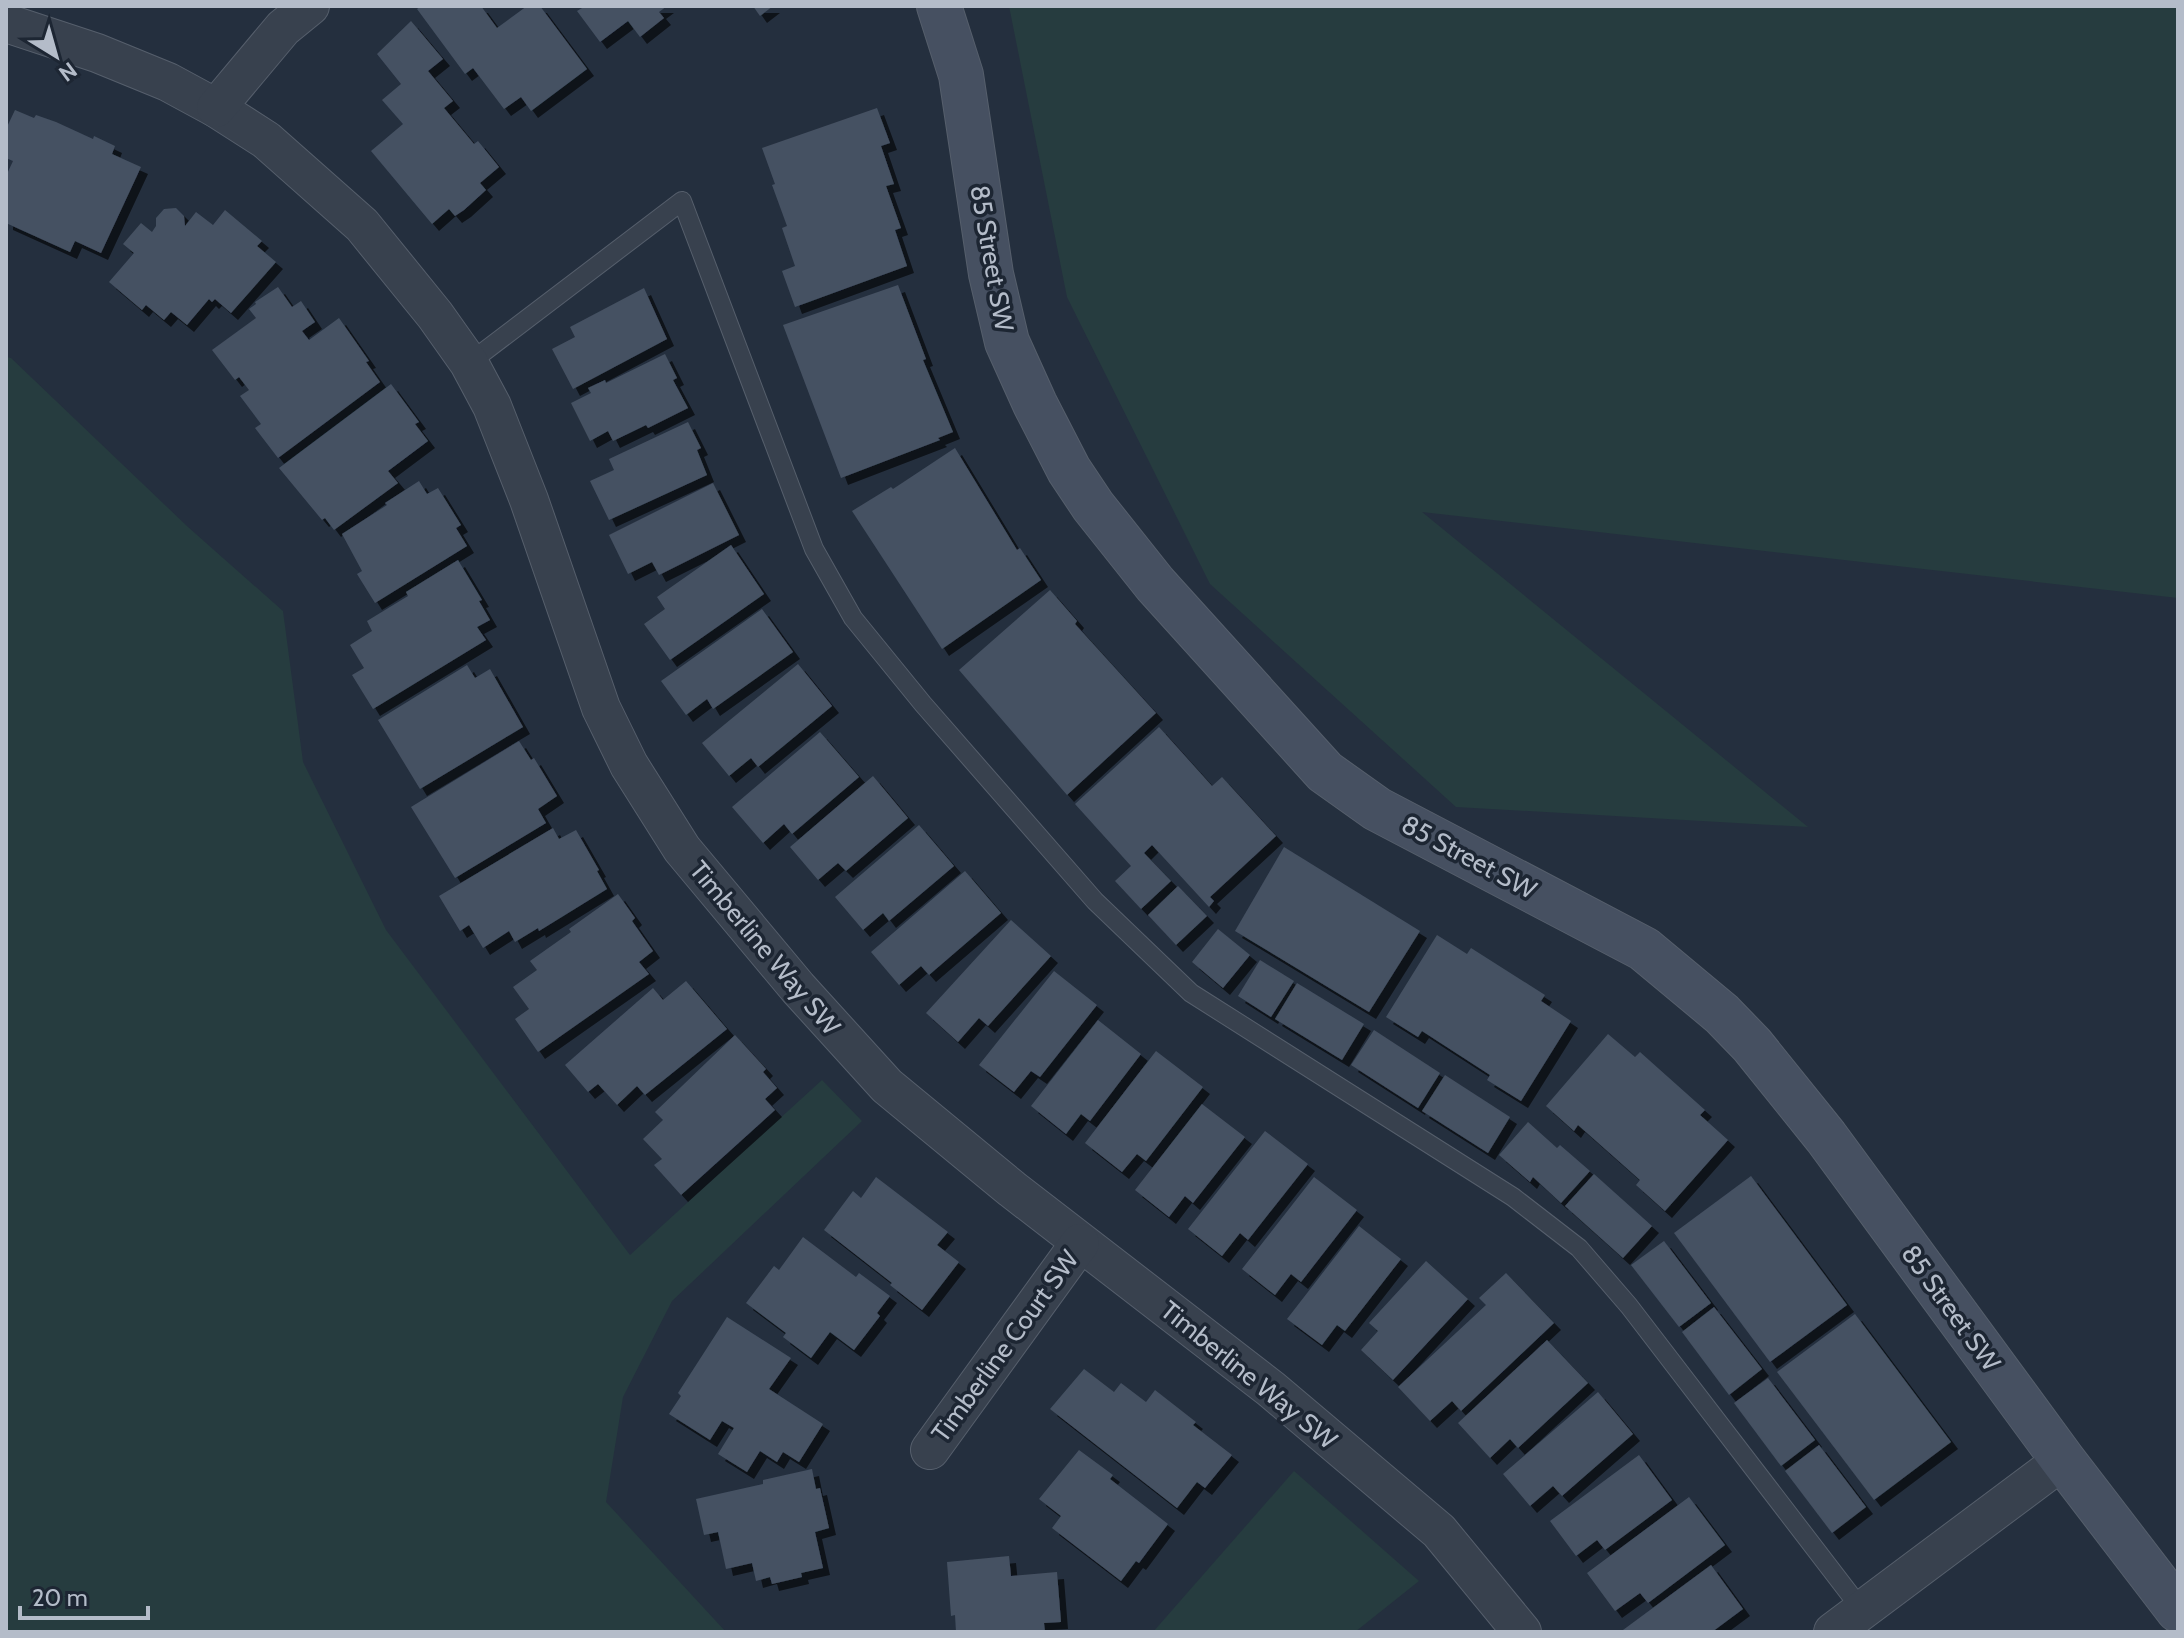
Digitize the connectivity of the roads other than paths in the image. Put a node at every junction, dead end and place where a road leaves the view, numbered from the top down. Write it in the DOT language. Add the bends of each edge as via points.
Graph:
graph roads {
  1 [pos="310,6"];
  2 [pos="939,6"];
  3 [pos="6,23"];
  4 [pos="216,108"];
  5 [pos="469,363"];
  6 [pos="1080,1243"];
  7 [pos="930,1450"];
  8 [pos="2063,1460"];
  9 [pos="2178,1610"];
  10 [pos="1847,1621"];
  11 [pos="1522,1632"];
  1 -- 4 [label="street" via="283,28"];
  2 -- 8 [label="street, 85 Street SW" via="961,75 991,274 1007,342 1069,470 1093,506 1165,596 1325,772 1377,809 1644,949 1722,1014 1826,1137"];
  3 -- 4 [label="street, Timberline Way SW" via="97,53"];
  4 -- 5 [label="street, Timberline Way SW" via="266,140 362,225"];
  5 -- 6 [label="street, Timberline Way SW" via="529,500 601,708 629,765 682,849 887,1086"];
  5 -- 10 [label="lane" via="682,201 814,549 853,618 923,704 1095,901 1191,993 1513,1197 1579,1248 1629,1306"];
  6 -- 7 [label="street, Timberline Court SW"];
  6 -- 11 [label="street, Timberline Way SW" via="1271,1389 1439,1531"];
  8 -- 9 [label="street, 85 Street SW"];
  8 -- 10 [label="street"];
}
